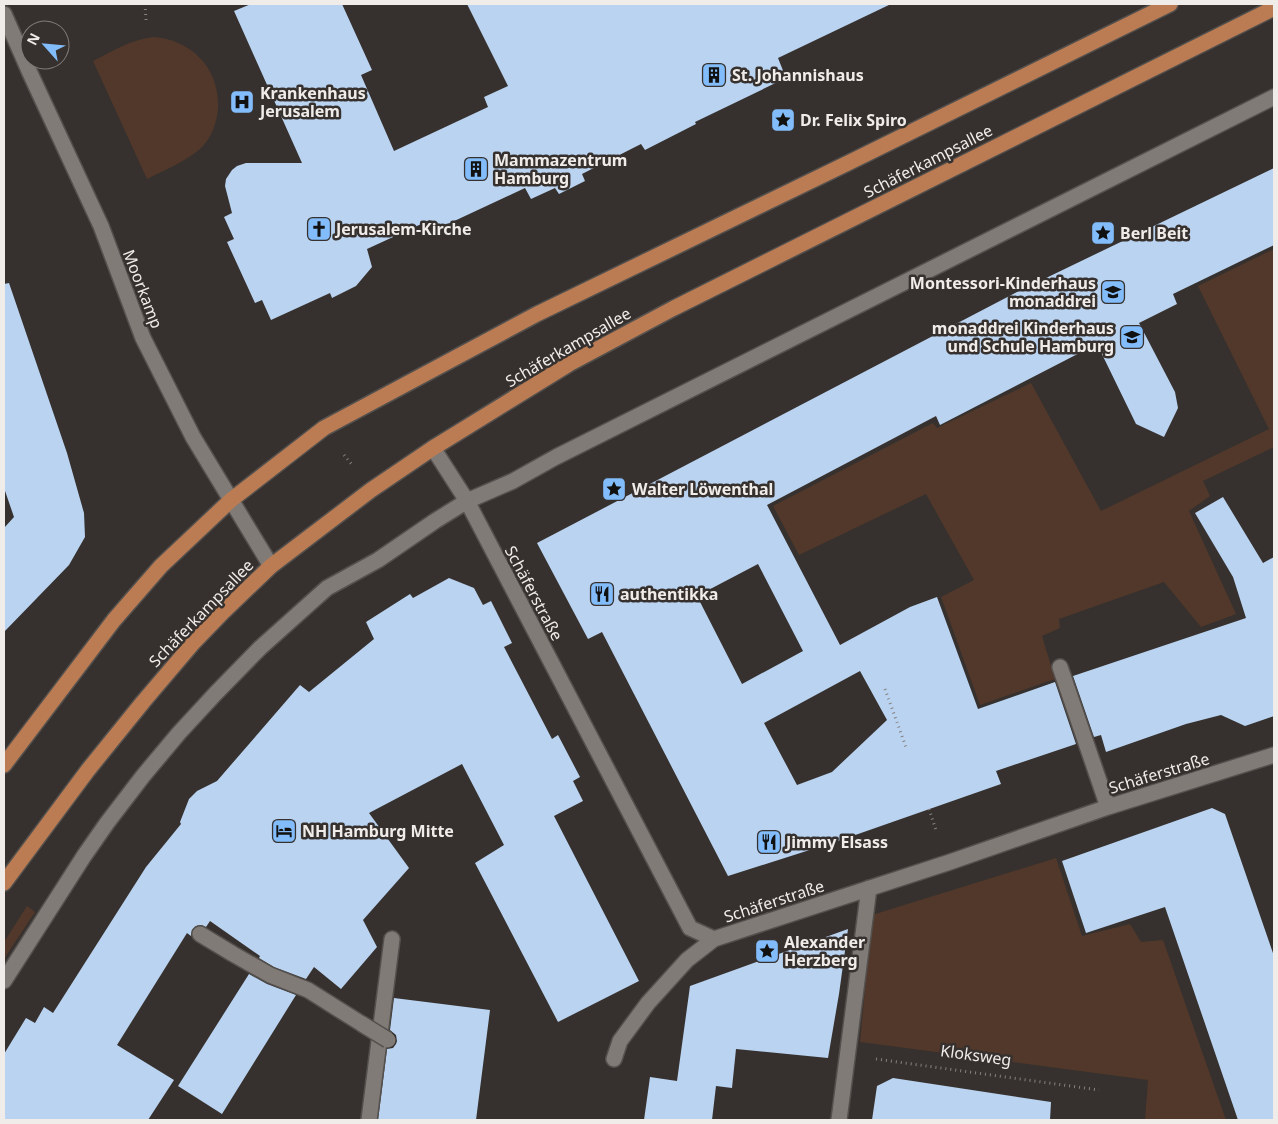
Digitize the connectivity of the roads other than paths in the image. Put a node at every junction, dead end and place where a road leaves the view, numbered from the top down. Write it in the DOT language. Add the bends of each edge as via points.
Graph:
graph roads {
  1 [pos="1170,4"];
  2 [pos="1274,8"];
  3 [pos="4,14"];
  4 [pos="1274,98"];
  5 [pos="433,448"];
  6 [pos="231,500"];
  7 [pos="467,501"];
  8 [pos="271,566"];
  9 [pos="1060,667"];
  10 [pos="1274,758"];
  11 [pos="4,765"];
  12 [pos="1108,807"];
  13 [pos="4,883"];
  14 [pos="869,888"];
  15 [pos="200,934"];
  16 [pos="392,939"];
  17 [pos="714,939"];
  18 [pos="4,981"];
  19 [pos="388,1040"];
  20 [pos="614,1059"];
  21 [pos="368,1120"];
  22 [pos="839,1120"];
  1 -- 6 [label="main road, Schäferkampsallee" via="537,314 324,428"];
  2 -- 5 [label="main road, Schäferkampsallee" via="674,308 569,364"];
  3 -- 6 [label="street, Moorkamp" via="101,226 143,338 181,415"];
  4 -- 7 [label="street" via="513,481"];
  5 -- 7 [label="street, Schäferstraße"];
  5 -- 8 [label="main road, Schäferkampsallee" via="371,490"];
  6 -- 8 [label="street, Moorkamp"];
  6 -- 11 [label="main road, Schäferkampsallee" via="161,566 114,620"];
  7 -- 17 [label="street, Schäferstraße" via="690,928"];
  7 -- 18 [label="street" via="378,560 327,588 216,693 179,733 107,823"];
  8 -- 13 [label="main road, Schäferkampsallee" via="200,636 143,702"];
  9 -- 12 [label="street"];
  10 -- 12 [label="street, Schäferstraße"];
  12 -- 14 [label="street, Schäferstraße"];
  14 -- 17 [label="street, Schäferstraße"];
  14 -- 22 [label="street"];
  15 -- 19 [label="street, bridge" via="270,975 308,990"];
  16 -- 21 [label="street"];
  17 -- 20 [label="street" via="687,960 648,1003 620,1041"];
}
